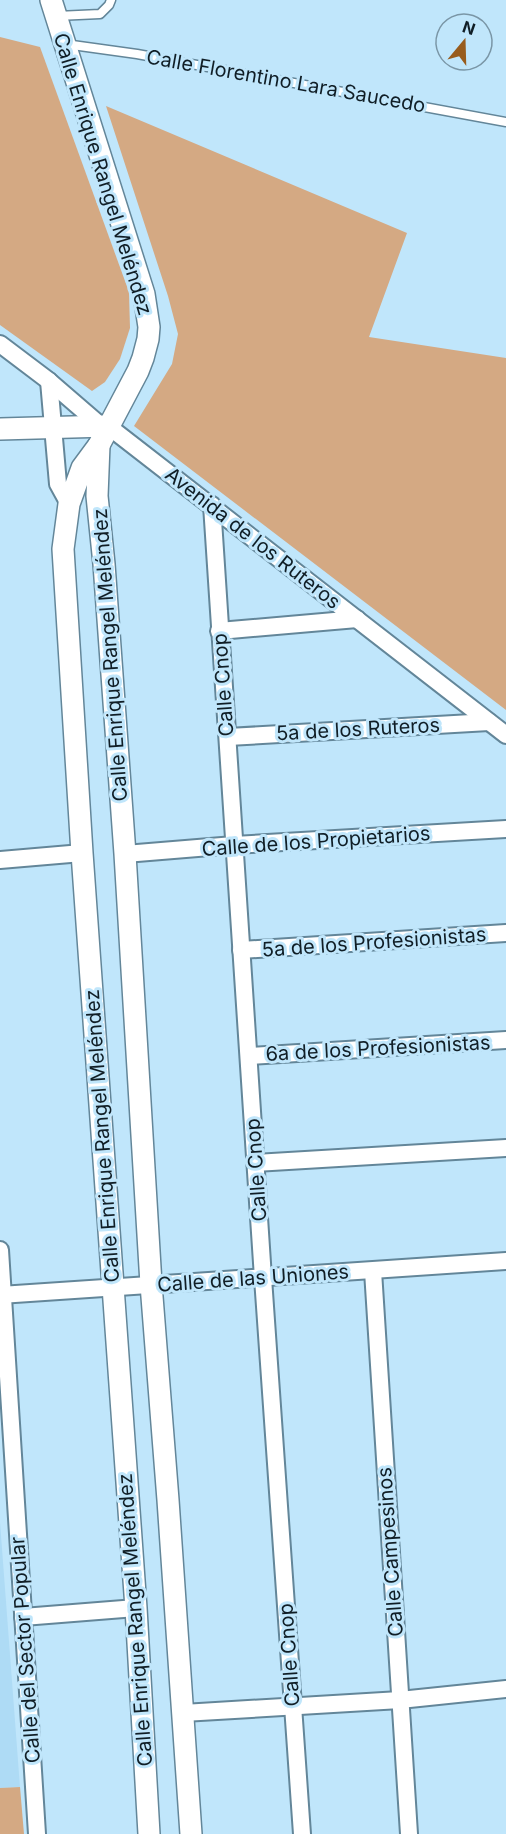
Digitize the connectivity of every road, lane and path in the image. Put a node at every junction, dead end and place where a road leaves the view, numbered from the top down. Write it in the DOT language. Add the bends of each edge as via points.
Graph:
graph roads {
  1 [pos="111,0"];
  2 [pos="54,8"];
  3 [pos="65,44"];
  4 [pos="506,122"];
  5 [pos="0,344"];
  6 [pos="49,381"];
  7 [pos="52,427"];
  8 [pos="0,429"];
  9 [pos="102,432"];
  10 [pos="69,504"];
  11 [pos="212,505"];
  12 [pos="65,533"];
  13 [pos="100,533"];
  14 [pos="357,619"];
  15 [pos="219,630"];
  16 [pos="489,722"];
  17 [pos="506,735"];
  18 [pos="228,737"];
  19 [pos="506,829"];
  20 [pos="234,845"];
  21 [pos="82,853"];
  22 [pos="125,854"];
  23 [pos="0,860"];
  24 [pos="506,933"];
  25 [pos="241,950"];
  26 [pos="506,1040"];
  27 [pos="249,1056"];
  28 [pos="506,1148"];
  29 [pos="255,1163"];
  30 [pos="0,1250"];
  31 [pos="506,1261"];
  32 [pos="373,1271"];
  33 [pos="263,1278"];
  34 [pos="151,1284"];
  35 [pos="113,1288"];
  36 [pos="2,1295"];
  37 [pos="8,1507"];
  38 [pos="136,1608"];
  39 [pos="23,1617"];
  40 [pos="506,1689"];
  41 [pos="400,1700"];
  42 [pos="293,1706"];
  43 [pos="183,1713"];
  44 [pos="37,1834"];
  45 [pos="149,1834"];
  46 [pos="190,1834"];
  47 [pos="302,1834"];
  48 [pos="409,1834"];
  1 -- 2 [label="lane" via="100,14"];
  2 -- 3 [label="street, Calle Enrique Rangel Meléndez"];
  3 -- 4 [label="lane, Calle Florentino Lara Saucedo"];
  3 -- 9 [label="street, Calle Enrique Rangel Meléndez" via="144,294 148,320 141,364"];
  5 -- 6 [label="street, Avenida de los Ruteros"];
  6 -- 7 [label="street"];
  6 -- 9 [label="street, Avenida de los Ruteros"];
  7 -- 8 [label="street"];
  7 -- 9 [label="street"];
  7 -- 10 [label="street" via="58,484"];
  9 -- 10 [label="street, Calle Enrique Rangel Meléndez" via="82,468"];
  9 -- 11 [label="street, Avenida de los Ruteros"];
  9 -- 13 [label="street, Calle Enrique Rangel Meléndez" via="97,496"];
  10 -- 12 [label="street, Calle Enrique Rangel Meléndez"];
  11 -- 14 [label="street, Avenida de los Ruteros"];
  11 -- 15 [label="street, Calle Cnop"];
  12 -- 13 [label="street" via="72,526 82,525"];
  12 -- 21 [label="street, Calle Enrique Rangel Meléndez"];
  13 -- 22 [label="street, Calle Enrique Rangel Meléndez"];
  14 -- 15 [label="street"];
  14 -- 16 [label="street, Avenida de los Ruteros"];
  15 -- 18 [label="street, Calle Cnop"];
  16 -- 17 [label="street, Avenida de los Ruteros"];
  16 -- 18 [label="street, 5a de los Ruteros"];
  18 -- 20 [label="street, Calle Cnop"];
  19 -- 20 [label="street, Calle de los Propietarios"];
  20 -- 22 [label="street, Calle de los Propietarios"];
  20 -- 25 [label="street, Calle Cnop"];
  21 -- 23 [label="street"];
  21 -- 35 [label="street, Calle Enrique Rangel Meléndez"];
  22 -- 34 [label="street, Calle Enrique Rangel Meléndez"];
  24 -- 25 [label="street, 5a de los Profesionistas"];
  25 -- 27 [label="street, Calle Cnop"];
  26 -- 27 [label="street, 6a de los Profesionistas"];
  27 -- 29 [label="street, Calle Cnop"];
  28 -- 29 [label="street"];
  29 -- 33 [label="street, Calle Cnop"];
  30 -- 36 [label="street, Calle del Sector Popular"];
  31 -- 32 [label="street, Calle de las Uniones"];
  32 -- 33 [label="street, Calle de las Uniones"];
  32 -- 41 [label="street, Calle Campesinos"];
  33 -- 34 [label="street, Calle de las Uniones"];
  33 -- 42 [label="street, Calle Cnop"];
  34 -- 35 [label="street, Calle de las Uniones"];
  34 -- 43 [label="street, Calle Enrique Rangel Meléndez"];
  35 -- 36 [label="street, Calle de las Uniones"];
  35 -- 38 [label="street, Calle Enrique Rangel Meléndez"];
  36 -- 37 [label="street, Calle del Sector Popular"];
  37 -- 39 [label="street, Calle del Sector Popular"];
  38 -- 39 [label="street"];
  38 -- 45 [label="street, Calle Enrique Rangel Meléndez"];
  39 -- 44 [label="street, Calle del Sector Popular"];
  40 -- 41 [label="street"];
  41 -- 42 [label="street"];
  41 -- 48 [label="street, Calle Campesinos"];
  42 -- 43 [label="street"];
  42 -- 47 [label="street, Calle Cnop"];
  43 -- 46 [label="street, Calle Enrique Rangel Meléndez"];
}
